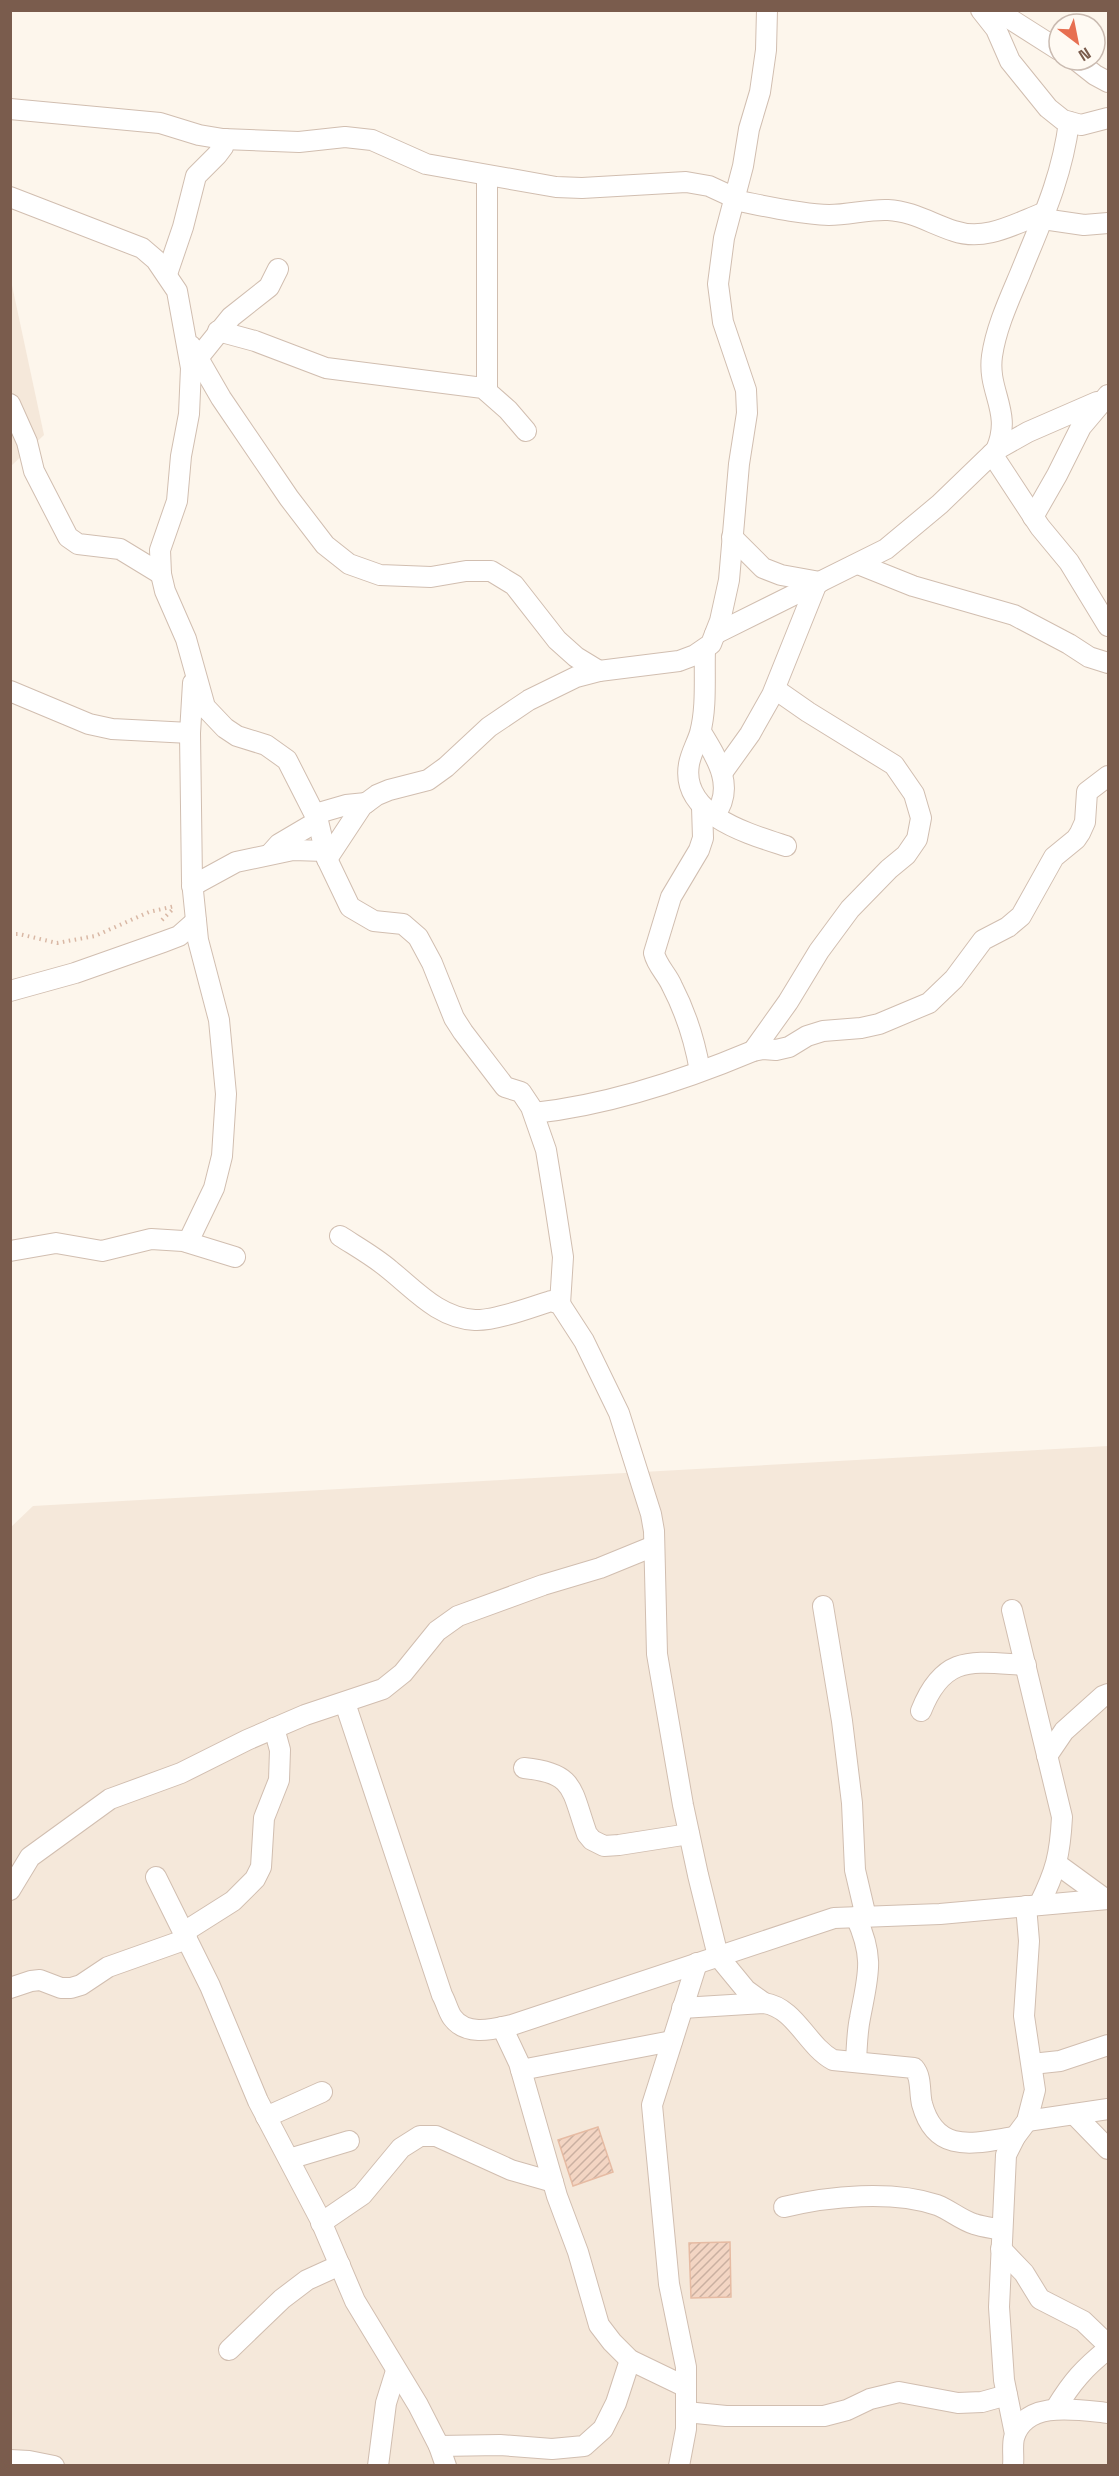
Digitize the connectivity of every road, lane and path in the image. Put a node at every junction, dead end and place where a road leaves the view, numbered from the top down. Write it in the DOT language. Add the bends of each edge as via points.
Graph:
graph roads {
  1 [pos="767,10"];
  2 [pos="981,10"];
  3 [pos="996,10"];
  4 [pos="1047,42"];
  5 [pos="1091,72"];
  6 [pos="1108,82"];
  7 [pos="10,109"];
  8 [pos="1108,118"];
  9 [pos="1069,122"];
  10 [pos="225,139"];
  11 [pos="487,176"];
  12 [pos="10,197"];
  13 [pos="734,199"];
  14 [pos="1044,216"];
  15 [pos="1108,223"];
  16 [pos="278,269"];
  17 [pos="167,274"];
  18 [pos="218,331"];
  19 [pos="185,337"];
  20 [pos="198,358"];
  21 [pos="488,391"];
  22 [pos="1107,397"];
  23 [pos="10,404"];
  24 [pos="526,431"];
  25 [pos="994,452"];
  26 [pos="1033,517"];
  27 [pos="732,537"];
  28 [pos="858,564"];
  29 [pos="161,574"];
  30 [pos="818,582"];
  31 [pos="1108,626"];
  32 [pos="710,642"];
  33 [pos="1108,663"];
  34 [pos="599,671"];
  35 [pos="194,672"];
  36 [pos="774,689"];
  37 [pos="10,691"];
  38 [pos="700,732"];
  39 [pos="190,734"];
  40 [pos="722,773"];
  41 [pos="1108,776"];
  42 [pos="366,803"];
  43 [pos="708,812"];
  44 [pos="317,817"];
  45 [pos="786,846"];
  46 [pos="270,854"];
  47 [pos="326,855"];
  48 [pos="192,886"];
  49 [pos="175,906"];
  50 [pos="196,921"];
  51 [pos="10,934"];
  52 [pos="10,991"];
  53 [pos="753,1051"];
  54 [pos="700,1071"];
  55 [pos="534,1113"];
  56 [pos="340,1236"];
  57 [pos="188,1242"];
  58 [pos="10,1251"];
  59 [pos="235,1257"];
  60 [pos="560,1304"];
  61 [pos="654,1546"];
  62 [pos="823,1606"];
  63 [pos="1012,1610"];
  64 [pos="1026,1665"];
  65 [pos="1108,1694"];
  66 [pos="345,1703"];
  67 [pos="921,1711"];
  68 [pos="274,1728"];
  69 [pos="1047,1756"];
  70 [pos="524,1768"];
  71 [pos="690,1834"];
  72 [pos="1057,1864"];
  73 [pos="156,1876"];
  74 [pos="10,1890"];
  75 [pos="1107,1899"];
  76 [pos="1032,1906"];
  77 [pos="861,1917"];
  78 [pos="186,1936"];
  79 [pos="718,1956"];
  80 [pos="697,1963"];
  81 [pos="10,1988"];
  82 [pos="764,2003"];
  83 [pos="682,2008"];
  84 [pos="502,2027"];
  85 [pos="672,2041"];
  86 [pos="1108,2044"];
  87 [pos="856,2060"];
  88 [pos="1032,2064"];
  89 [pos="521,2070"];
  90 [pos="322,2092"];
  91 [pos="1108,2109"];
  92 [pos="1074,2114"];
  93 [pos="266,2117"];
  94 [pos="1021,2129"];
  95 [pos="349,2141"];
  96 [pos="1108,2149"];
  97 [pos="289,2160"];
  98 [pos="553,2182"];
  99 [pos="784,2207"];
  100 [pos="321,2223"];
  101 [pos="1001,2240"];
  102 [pos="340,2265"];
  103 [pos="1108,2347"];
  104 [pos="229,2350"];
  105 [pos="630,2360"];
  106 [pos="396,2371"];
  107 [pos="686,2387"];
  108 [pos="1007,2396"];
  109 [pos="1056,2408"];
  110 [pos="686,2412"];
  111 [pos="1108,2413"];
  112 [pos="1016,2434"];
  113 [pos="439,2446"];
  114 [pos="10,2460"];
  115 [pos="54,2466"];
  116 [pos="378,2466"];
  117 [pos="446,2466"];
  118 [pos="680,2466"];
  119 [pos="1013,2466"];
  1 -- 13 [label="street" via="760,92"];
  2 -- 9 [label="street" via="1028,85 1048,108"];
  3 -- 4 [label="street"];
  5 -- 6 [label="street"];
  7 -- 10 [label="street" via="159,123"];
  8 -- 9 [label="street" via="1081,125"];
  9 -- 14 [label="street" via="1065,155"];
  10 -- 11 [label="street" via="372,140 426,164"];
  10 -- 17 [label="street" via="217,156 195,176"];
  11 -- 13 [label="street" via="582,188 686,182 709,186"];
  11 -- 21 [label="street"];
  12 -- 17 [label="street" via="142,248"];
  13 -- 14 [label="street" via="826,215 891,210 972,235 990,234"];
  13 -- 27 [label="street" via="718,284 723,322 739,364 747,401"];
  14 -- 15 [label="street" via="1084,225"];
  14 -- 25 [label="street" via="1000,323 992,357 992,378 1003,417 1001,438"];
  16 -- 18 [label="street" via="269,287"];
  17 -- 19 [label="street" via="177,291"];
  18 -- 20 [label="street"];
  18 -- 21 [label="street" via="326,368"];
  19 -- 20 [label="street"];
  19 -- 29 [label="street" via="191,368 189,414 177,501 160,550"];
  20 -- 34 [label="street" via="289,498 325,545 341,558 380,575 492,571 514,585 557,640"];
  21 -- 24 [label="street"];
  22 -- 25 [label="street" via="1028,432"];
  22 -- 26 [label="street" via="1081,427"];
  23 -- 29 [label="street" via="27,442 34,471 68,537 78,544 120,549"];
  25 -- 26 [label="street"];
  25 -- 28 [label="street" via="886,549"];
  26 -- 31 [label="street" via="1069,562"];
  27 -- 30 [label="street" via="764,568"];
  27 -- 32 [label="street" via="729,580"];
  28 -- 30 [label="street"];
  28 -- 33 [label="street" via="913,586 1014,615 1089,657"];
  29 -- 35 [label="street"];
  30 -- 32 [label="street"];
  30 -- 36 [label="street"];
  32 -- 34 [label="street" via="679,661"];
  32 -- 38 [label="street"];
  34 -- 42 [label="street" via="576,677 529,700 489,727 428,780 389,790"];
  35 -- 39 [label="street"];
  35 -- 44 [label="street" via="205,707 237,736 266,745 287,760"];
  36 -- 40 [label="street" via="750,735"];
  36 -- 53 [label="street" via="894,765 914,794 921,818 917,839 906,855 850,909"];
  37 -- 39 [label="street" via="104,728"];
  38 -- 40 [label="street"];
  38 -- 43 [label="street" via="689,764 689,779 695,798"];
  39 -- 48 [label="street"];
  40 -- 43 [label="street" via="724,800"];
  41 -- 53 [label="street" via="1087,792 1085,822 1080,832 1054,857 1020,916 983,940 954,979 929,1003 879,1024 823,1031 789,1047"];
  42 -- 44 [label="street" via="346,805"];
  42 -- 47 [label="street"];
  43 -- 45 [label="street" via="757,837"];
  43 -- 54 [label="street" via="699,850 671,897 654,953 686,1017"];
  44 -- 46 [label="street"];
  44 -- 47 [label="street"];
  46 -- 47 [label="street" via="293,850"];
  46 -- 48 [label="street" via="236,862"];
  47 -- 55 [label="street" via="350,907 374,921 403,924 418,937 463,1032 505,1087 521,1092"];
  48 -- 50 [label="street"];
  49 -- 51 [label="path" via="160,908 95,936 57,943"];
  50 -- 52 [label="street" via="179,936"];
  50 -- 57 [label="street" via="219,1020 226,1094 222,1156 214,1188"];
  53 -- 54 [label="street"];
  54 -- 55 [label="street" via="592,1104"];
  55 -- 60 [label="street" via="546,1150 563,1257"];
  56 -- 60 [label="street" via="388,1268 426,1302 456,1317 478,1320 551,1301"];
  57 -- 58 [label="street" via="152,1239 102,1251 47,1244"];
  57 -- 59 [label="street"];
  60 -- 61 [label="street" via="584,1341 619,1413 646,1493"];
  61 -- 66 [label="street" via="458,1616 437,1631 403,1673 383,1689"];
  61 -- 71 [label="street" via="657,1654"];
  62 -- 77 [label="street" via="842,1721"];
  63 -- 64 [label="street"];
  64 -- 67 [label="street" via="961,1664 946,1671"];
  64 -- 69 [label="street"];
  65 -- 69 [label="street" via="1064,1731"];
  66 -- 68 [label="street"];
  66 -- 84 [label="street" via="452,2017 459,2025 476,2030"];
  68 -- 74 [label="street" via="181,1773 110,1799 30,1857"];
  68 -- 78 [label="street" via="280,1750 279,1780 264,1818 261,1867 233,1901"];
  69 -- 72 [label="street" via="1062,1817"];
  70 -- 71 [label="street" via="558,1774 570,1785 587,1834 604,1846"];
  71 -- 79 [label="street"];
  72 -- 75 [label="street"];
  72 -- 76 [label="street"];
  73 -- 78 [label="street"];
  75 -- 76 [label="street"];
  76 -- 77 [label="street"];
  76 -- 88 [label="street" via="1024,2016"];
  77 -- 79 [label="street" via="834,1918"];
  77 -- 87 [label="street" via="870,1971 859,2021"];
  78 -- 81 [label="street" via="108,1967 71,1988 40,1980"];
  78 -- 93 [label="street"];
  79 -- 80 [label="street"];
  79 -- 82 [label="street" via="746,1990"];
  80 -- 83 [label="street"];
  80 -- 84 [label="street"];
  82 -- 83 [label="street"];
  82 -- 87 [label="street" via="774,2004 789,2014 822,2054 833,2060"];
  83 -- 85 [label="street"];
  84 -- 89 [label="street"];
  85 -- 89 [label="street"];
  85 -- 107 [label="street" via="652,2105 669,2284 686,2367"];
  86 -- 88 [label="street" via="1060,2061"];
  87 -- 94 [label="street" via="914,2068 918,2072 922,2104 941,2137 952,2142 969,2143"];
  88 -- 94 [label="street" via="1035,2090"];
  89 -- 98 [label="street"];
  90 -- 93 [label="street"];
  91 -- 92 [label="street"];
  92 -- 94 [label="street"];
  92 -- 96 [label="street"];
  93 -- 97 [label="street"];
  94 -- 101 [label="street" via="1006,2155"];
  95 -- 97 [label="street"];
  97 -- 100 [label="street"];
  98 -- 100 [label="street" via="493,2163 436,2136 420,2136 400,2148 362,2195"];
  98 -- 105 [label="street" via="599,2325"];
  99 -- 101 [label="street" via="813,2200 871,2196 912,2200 936,2205"];
  100 -- 102 [label="street"];
  101 -- 103 [label="street" via="1040,2299 1083,2321"];
  101 -- 108 [label="street" via="999,2307"];
  102 -- 104 [label="street" via="308,2280 282,2299"];
  102 -- 106 [label="street" via="355,2301"];
  103 -- 109 [label="street" via="1071,2382"];
  105 -- 107 [label="street"];
  105 -- 113 [label="street" via="603,2429 584,2446"];
  106 -- 113 [label="street"];
  106 -- 116 [label="street" via="386,2403"];
  107 -- 110 [label="street"];
  108 -- 110 [label="street" via="958,2403 899,2392 824,2416"];
  108 -- 112 [label="street"];
  109 -- 111 [label="street"];
  109 -- 112 [label="street" via="1032,2416 1018,2426"];
  110 -- 118 [label="street"];
  112 -- 119 [label="street"];
  113 -- 117 [label="street"];
  114 -- 115 [label="street"];
}
